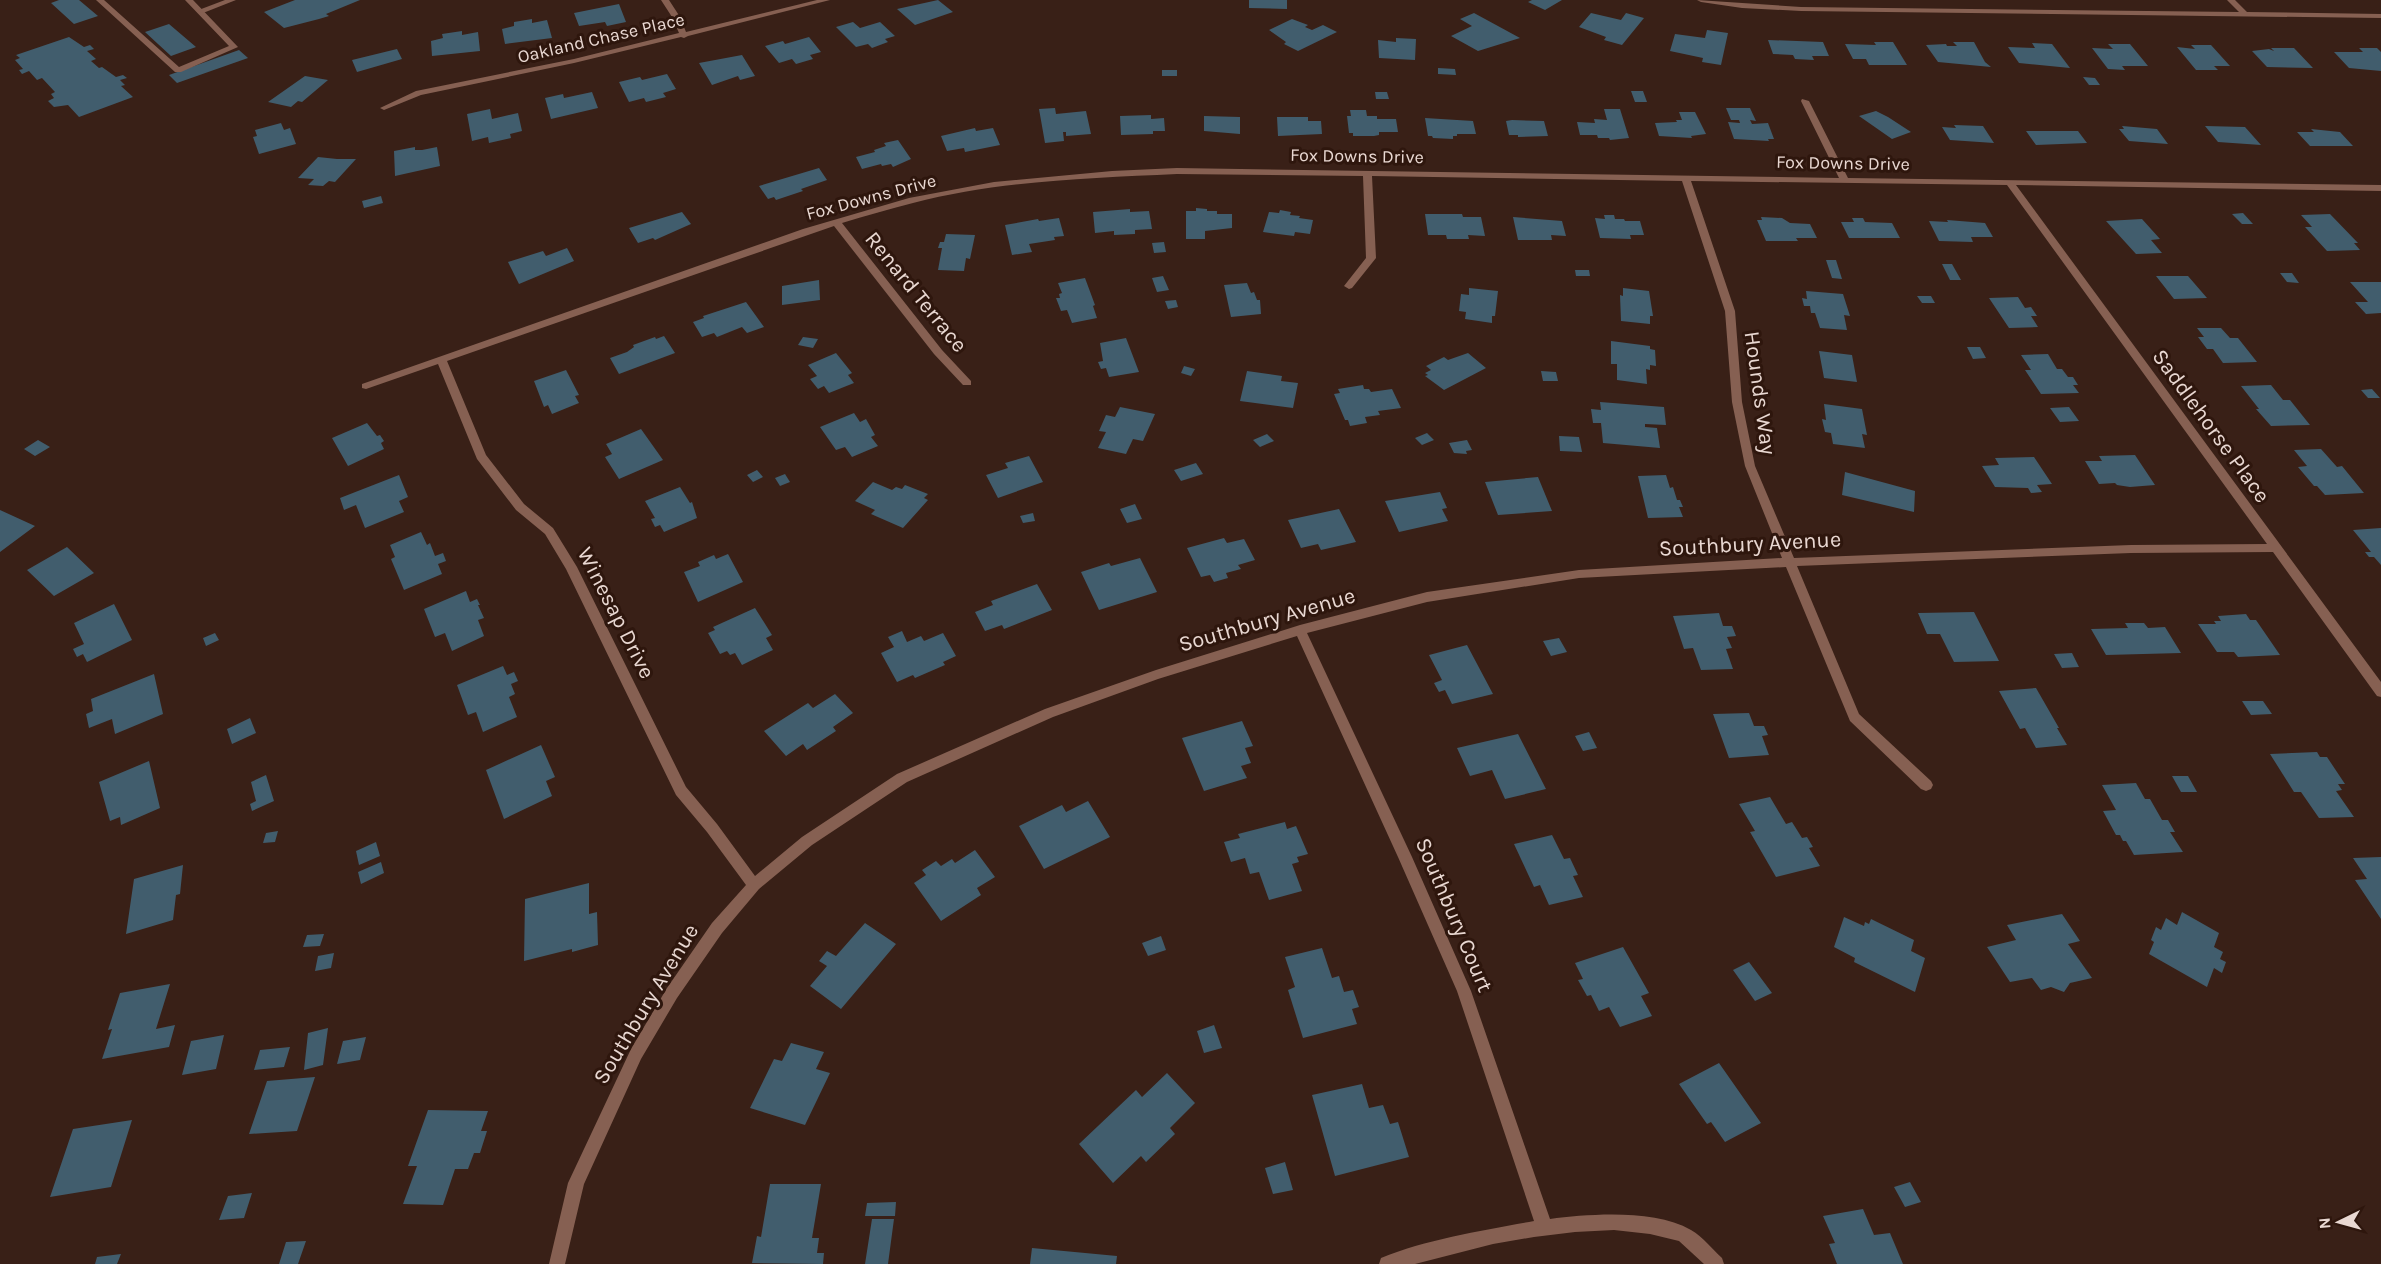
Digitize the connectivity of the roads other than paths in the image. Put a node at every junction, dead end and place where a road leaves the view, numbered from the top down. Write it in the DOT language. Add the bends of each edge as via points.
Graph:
graph roads {
  1 [pos="100,0"];
  2 [pos="189,0"];
  3 [pos="232,0"];
  4 [pos="665,0"];
  5 [pos="826,0"];
  6 [pos="1701,0"];
  7 [pos="2231,0"];
  8 [pos="200,11"];
  9 [pos="2245,14"];
  10 [pos="2381,16"];
  11 [pos="684,36"];
  12 [pos="1805,101"];
  13 [pos="384,108"];
  14 [pos="1367,173"];
  15 [pos="1685,177"];
  16 [pos="1845,180"];
  17 [pos="2009,182"];
  18 [pos="2380,188"];
  19 [pos="837,223"];
  20 [pos="1349,286"];
  21 [pos="441,360"];
  22 [pos="967,383"];
  23 [pos="366,386"];
  24 [pos="2276,548"];
  25 [pos="1792,562"];
  26 [pos="1300,630"];
  27 [pos="2381,692"];
  28 [pos="1926,785"];
  29 [pos="754,885"];
  30 [pos="1544,1226"];
  31 [pos="556,1264"];
  32 [pos="1387,1264"];
  33 [pos="1716,1264"];
  1 -- 8 [label="street" via="178,70 234,47"];
  2 -- 8 [label="street"];
  3 -- 8 [label="street"];
  4 -- 11 [label="street"];
  5 -- 11 [label="street, Oakland Chase Place"];
  6 -- 9 [label="street" via="1801,9"];
  7 -- 9 [label="street"];
  9 -- 10 [label="street"];
  11 -- 13 [label="street, Oakland Chase Place" via="419,93"];
  12 -- 16 [label="street"];
  14 -- 15 [label="street, Fox Downs Drive"];
  14 -- 19 [label="street, Fox Downs Drive" via="1177,171 994,184 912,200"];
  14 -- 20 [label="street" via="1371,258"];
  15 -- 16 [label="street, Fox Downs Drive"];
  15 -- 25 [label="street, Hounds Way" via="1730,311 1737,402 1750,466"];
  16 -- 17 [label="street, Fox Downs Drive"];
  17 -- 18 [label="street, Fox Downs Drive"];
  17 -- 24 [label="street, Saddlehorse Place"];
  19 -- 21 [label="street, Fox Downs Drive"];
  19 -- 22 [label="street, Renard Terrace"];
  21 -- 23 [label="street, Fox Downs Drive"];
  21 -- 29 [label="street, Winesap Drive" via="481,456 520,507 549,531 571,567 681,792"];
  24 -- 25 [label="street, Southbury Avenue" via="2131,549"];
  24 -- 27 [label="street, Saddlehorse Place"];
  25 -- 26 [label="street, Southbury Avenue" via="1579,574 1427,597"];
  25 -- 28 [label="street, Hounds Way" via="1854,717"];
  26 -- 29 [label="street, Southbury Avenue" via="1048,714 902,778 807,841"];
  26 -- 30 [label="street, Southbury Court" via="1464,991"];
  29 -- 31 [label="street, Southbury Avenue" via="717,928 636,1054 576,1183"];
  30 -- 32 [label="street"];
  30 -- 33 [label="street" via="1633,1222 1683,1234"];
}
